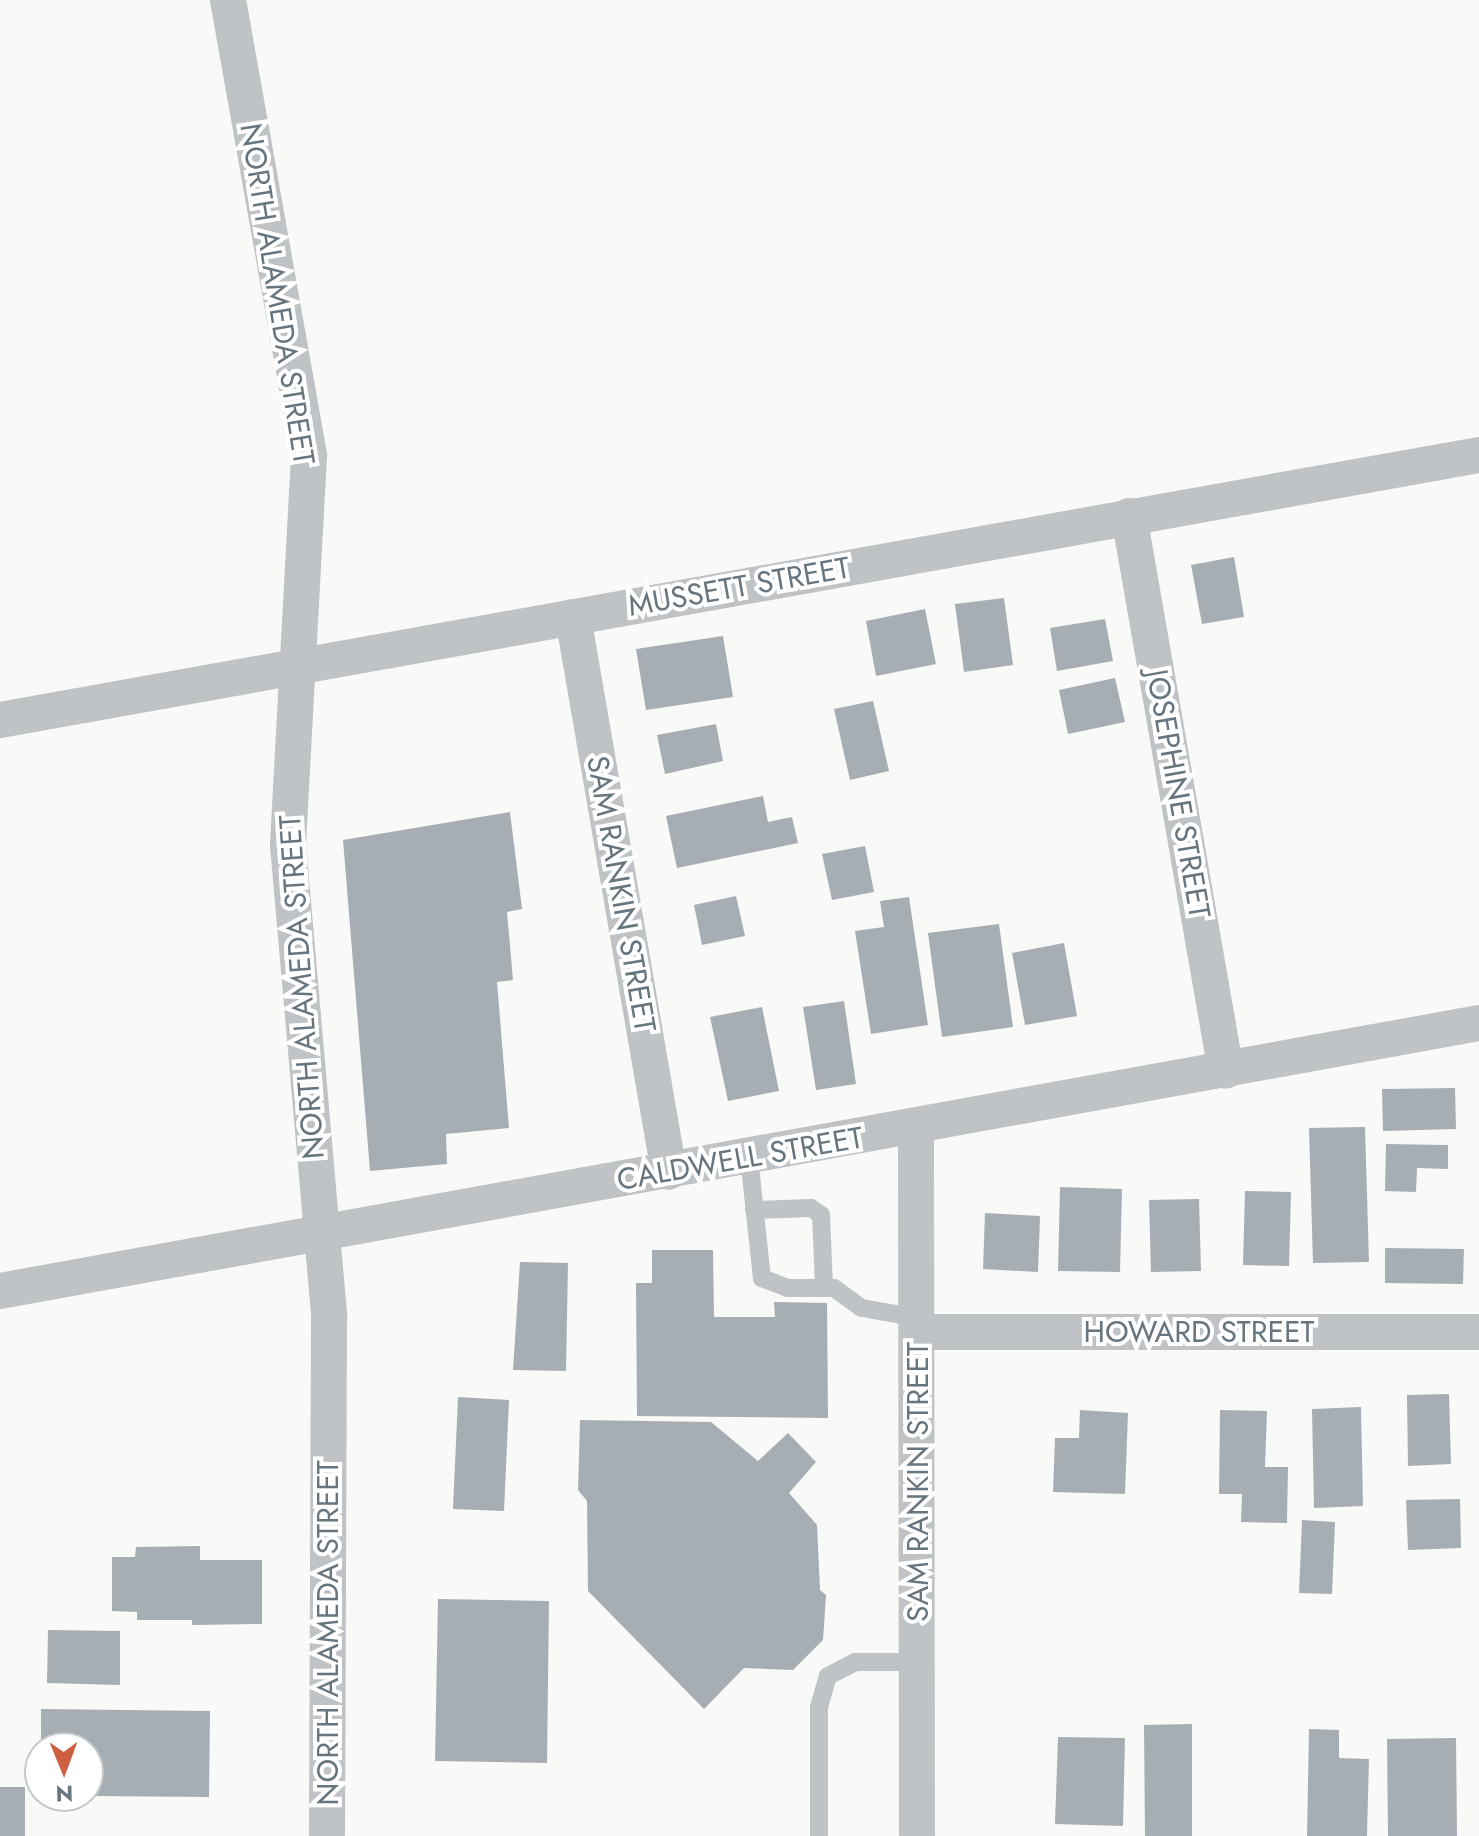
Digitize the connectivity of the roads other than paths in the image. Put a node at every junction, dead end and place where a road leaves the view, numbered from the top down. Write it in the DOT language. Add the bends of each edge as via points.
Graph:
graph roads {
  1 [pos="228,0"];
  2 [pos="1479,455"];
  3 [pos="1129,516"];
  4 [pos="573,617"];
  5 [pos="296,667"];
  6 [pos="0,720"];
  7 [pos="1479,1023"];
  8 [pos="1226,1071"];
  9 [pos="916,1128"];
  10 [pos="749,1157"];
  11 [pos="669,1172"];
  12 [pos="754,1210"];
  13 [pos="321,1234"];
  14 [pos="824,1288"];
  15 [pos="0,1291"];
  16 [pos="919,1325"];
  17 [pos="1479,1332"];
  18 [pos="917,1662"];
  19 [pos="327,1836"];
  20 [pos="819,1836"];
  21 [pos="917,1836"];
  1 -- 5 [label="street, NORTH ALAMEDA STREET" via="309,456"];
  2 -- 3 [label="street, MUSSETT STREET"];
  3 -- 4 [label="street, MUSSETT STREET"];
  3 -- 8 [label="street, JOSEPHINE STREET"];
  4 -- 5 [label="street, MUSSETT STREET"];
  4 -- 11 [label="street, SAM RANKIN STREET"];
  5 -- 6 [label="street, MUSSETT STREET"];
  5 -- 13 [label="street, NORTH ALAMEDA STREET" via="288,845"];
  7 -- 8 [label="street, CALDWELL STREET"];
  8 -- 9 [label="street, CALDWELL STREET"];
  9 -- 10 [label="street, CALDWELL STREET"];
  9 -- 16 [label="street, SAM RANKIN STREET"];
  10 -- 11 [label="street, CALDWELL STREET"];
  10 -- 12 [label="lane"];
  11 -- 13 [label="street, CALDWELL STREET"];
  12 -- 14 [label="lane" via="762,1278 788,1288"];
  12 -- 14 [label="lane" via="817,1211 822,1219"];
  13 -- 15 [label="street, CALDWELL STREET"];
  13 -- 19 [label="street, NORTH ALAMEDA STREET" via="329,1318"];
  14 -- 16 [label="lane" via="834,1288 876,1313"];
  16 -- 17 [label="street, HOWARD STREET"];
  16 -- 18 [label="street, SAM RANKIN STREET"];
  18 -- 20 [label="lane" via="855,1662 828,1676 819,1707"];
  18 -- 21 [label="street, SAM RANKIN STREET"];
}
